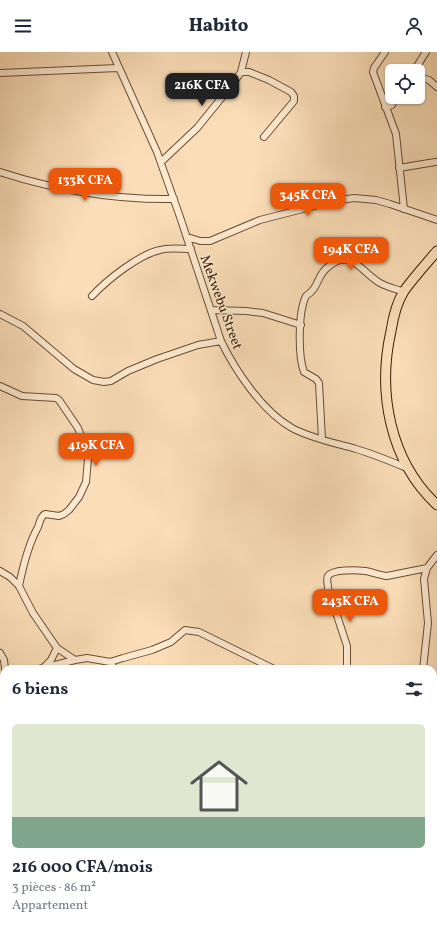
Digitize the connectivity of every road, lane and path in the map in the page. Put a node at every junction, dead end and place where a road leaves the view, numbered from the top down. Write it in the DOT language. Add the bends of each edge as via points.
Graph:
graph roads {
  1 [pos="112,52"];
  2 [pos="246,52"];
  3 [pos="385,52"];
  4 [pos="426,52"];
  5 [pos="418,64"];
  6 [pos="118,68"];
  7 [pos="241,72"];
  8 [pos="0,74"];
  9 [pos="425,79"];
  10 [pos="437,87"];
  11 [pos="392,104"];
  12 [pos="385,108"];
  13 [pos="264,138"];
  14 [pos="161,162"];
  15 [pos="435,162"];
  16 [pos="399,168"];
  17 [pos="0,172"];
  18 [pos="174,199"];
  19 [pos="404,209"];
  20 [pos="437,220"];
  21 [pos="187,236"];
  22 [pos="191,249"];
  23 [pos="437,251"];
  24 [pos="404,292"];
  25 [pos="92,296"];
  26 [pos="211,310"];
  27 [pos="0,314"];
  28 [pos="301,325"];
  29 [pos="221,340"];
  30 [pos="0,386"];
  31 [pos="322,439"];
  32 [pos="407,468"];
  33 [pos="437,506"];
  34 [pos="437,555"];
  35 [pos="427,568"];
  36 [pos="0,571"];
  37 [pos="19,586"];
  38 [pos="57,648"];
  39 [pos="0,653"];
  40 [pos="75,660"];
  41 [pos="110,662"];
  42 [pos="5,665"];
  43 [pos="45,665"];
  44 [pos="54,665"];
  45 [pos="112,665"];
  46 [pos="266,665"];
  47 [pos="347,665"];
  48 [pos="424,665"];
  49 [pos="437,754"];
  50 [pos="437,779"];
  1 -- 6 [label="street, Mekwebu Street"];
  2 -- 7 [label="street"];
  3 -- 12 [label="street" via="373,72"];
  4 -- 5 [label="street"];
  6 -- 8 [label="street"];
  6 -- 14 [label="street, Mekwebu Street"];
  7 -- 13 [label="street" via="249,72 269,80 294,96 294,101"];
  7 -- 14 [label="street" via="197,128"];
  9 -- 10 [label="street"];
  11 -- 12 [label="street"];
  12 -- 16 [label="street" via="396,134"];
  14 -- 18 [label="street, Mekwebu Street"];
  15 -- 16 [label="street"];
  16 -- 19 [label="street"];
  17 -- 18 [label="street" via="96,195 146,200"];
  18 -- 21 [label="street, Mekwebu Street"];
  19 -- 20 [label="street"];
  19 -- 21 [label="street" via="376,200 334,200 260,220 210,241 200,241"];
  21 -- 22 [label="street, Mekwebu Street"];
  22 -- 25 [label="street" via="162,249 152,252 105,282"];
  22 -- 26 [label="street, Mekwebu Street"];
  23 -- 24 [label="highway"];
  24 -- 28 [label="street" via="380,283 354,261 342,258 321,273 314,291 306,296"];
  24 -- 32 [label="highway" via="388,341 385,379 394,438"];
  26 -- 28 [label="street" via="263,313"];
  26 -- 29 [label="street, Mekwebu Street"];
  27 -- 29 [label="street" via="23,326 74,369 93,380 104,382 157,359"];
  28 -- 31 [label="street" via="299,348 302,369 319,383"];
  29 -- 31 [label="street, Mekwebu Street" via="241,377 272,413 293,429"];
  30 -- 37 [label="street" via="22,396 52,397 59,400 78,428 88,459 86,482 69,510 59,516 42,516"];
  31 -- 32 [label="street, Mekwebu Street"];
  32 -- 33 [label="highway"];
  34 -- 35 [label="street"];
  35 -- 47 [label="street" via="387,576 349,570 329,574 328,588 347,646"];
  35 -- 48 [label="street" via="424,579 428,623"];
  36 -- 37 [label="street"];
  37 -- 38 [label="street" via="33,613"];
  38 -- 40 [label="street"];
  38 -- 43 [label="street"];
  39 -- 42 [label="street"];
  40 -- 41 [label="street" via="87,658"];
  40 -- 44 [label="street"];
  41 -- 45 [label="street"];
  41 -- 46 [label="street" via="171,642 185,630 198,632"];
  49 -- 50 [label="street"];
}
